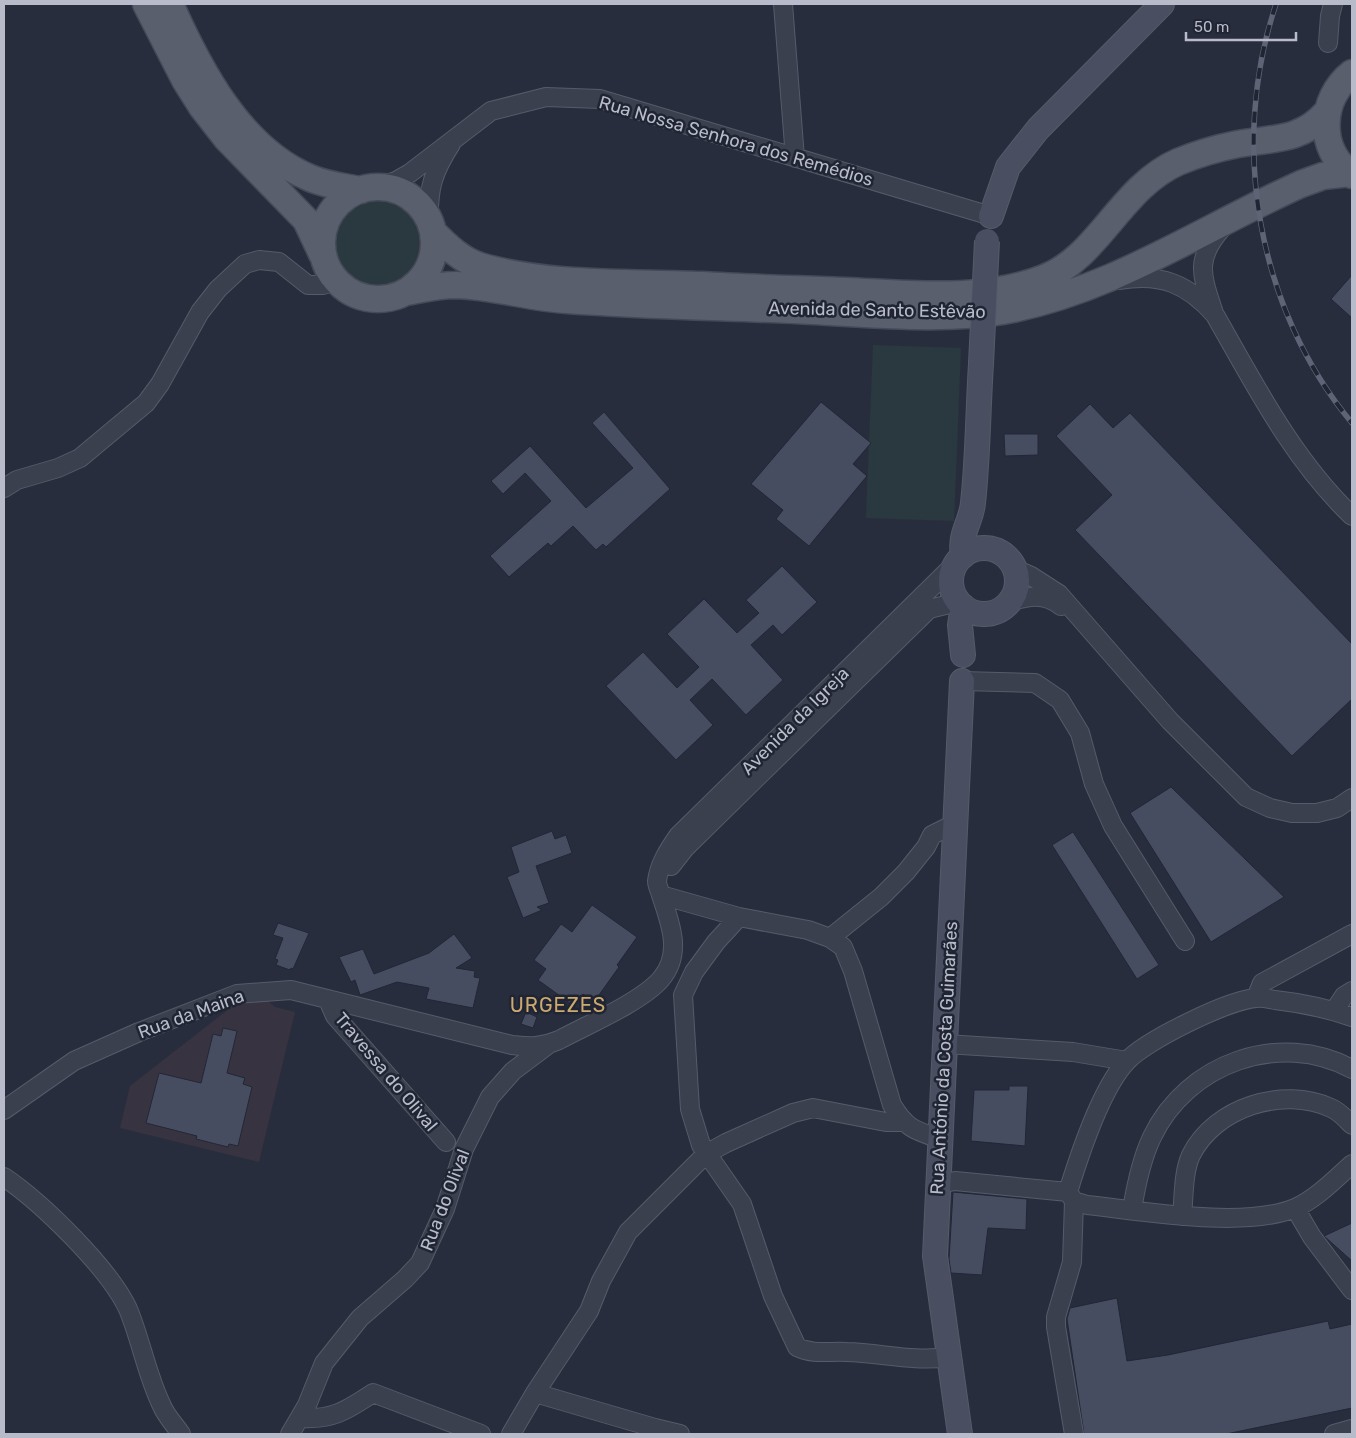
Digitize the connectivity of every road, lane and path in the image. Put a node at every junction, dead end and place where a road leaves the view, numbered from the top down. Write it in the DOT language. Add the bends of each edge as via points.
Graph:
graph roads {
  1 [pos="146,4"];
  2 [pos="170,4"];
  3 [pos="783,4"];
  4 [pos="1162,4"];
  5 [pos="1333,4"];
  6 [pos="1328,43"];
  7 [pos="1352,74"];
  8 [pos="1326,113"];
  9 [pos="456,136"];
  10 [pos="795,158"];
  11 [pos="1351,174"];
  12 [pos="368,189"];
  13 [pos="991,216"];
  14 [pos="1229,221"];
  15 [pos="431,227"];
  16 [pos="987,241"];
  17 [pos="331,271"];
  18 [pos="1102,283"];
  19 [pos="406,292"];
  20 [pos="1215,316"];
  21 [pos="4,488"];
  22 [pos="973,506"];
  23 [pos="1352,516"];
  24 [pos="991,549"];
  25 [pos="961,558"];
  26 [pos="1015,569"];
  27 [pos="1010,602"];
  28 [pos="968,607"];
  29 [pos="1083,623"];
  30 [pos="963,655"];
  31 [pos="962,681"];
  32 [pos="1352,798"];
  33 [pos="956,823"];
  34 [pos="661,895"];
  35 [pos="739,917"];
  36 [pos="1352,934"];
  37 [pos="830,938"];
  38 [pos="1186,941"];
  39 [pos="673,950"];
  40 [pos="661,979"];
  41 [pos="1352,991"];
  42 [pos="683,995"];
  43 [pos="1256,998"];
  44 [pos="328,1000"];
  45 [pos="1334,1011"];
  46 [pos="1352,1016"];
  47 [pos="549,1044"];
  48 [pos="945,1044"];
  49 [pos="512,1045"];
  50 [pos="1127,1061"];
  51 [pos="1352,1069"];
  52 [pos="512,1071"];
  53 [pos="4,1110"];
  54 [pos="903,1122"];
  55 [pos="1352,1124"];
  56 [pos="940,1140"];
  57 [pos="446,1142"];
  58 [pos="706,1154"];
  59 [pos="1352,1164"];
  60 [pos="4,1177"];
  61 [pos="938,1184"];
  62 [pos="1071,1197"];
  63 [pos="1296,1208"];
  64 [pos="1132,1210"];
  65 [pos="1182,1216"];
  66 [pos="1352,1290"];
  67 [pos="949,1357"];
  68 [pos="535,1393"];
  69 [pos="300,1418"];
  70 [pos="1352,1429"];
  71 [pos="654,1431"];
  72 [pos="181,1434"];
  73 [pos="290,1434"];
  74 [pos="481,1434"];
  75 [pos="511,1434"];
  76 [pos="680,1434"];
  77 [pos="960,1434"];
  78 [pos="1074,1434"];
  79 [pos="1334,1434"];
  1 -- 17 [label="main road" via="202,107 227,139 306,220"];
  2 -- 12 [label="main road" via="219,96 255,141 274,158 310,178"];
  3 -- 10 [label="street"];
  4 -- 13 [label="main road" via="1038,129 1008,167"];
  5 -- 6 [label="street"];
  7 -- 8 [label="main road" via="1332,95"];
  8 -- 11 [label="main road" via="1330,146 1338,161"];
  8 -- 15 [label="main road, Avenida de Santo Estêvão" via="1315,125 1286,138 1215,149 1176,163 1145,183 1086,247 1056,272 1029,283 971,293 880,293 563,279 478,265 454,253"];
  9 -- 10 [label="street, Rua Nossa Senhora dos Remédios" via="491,111 546,97 600,99"];
  9 -- 12 [label="street, Rua Nossa Senhora dos Remédios" via="396,181"];
  9 -- 15 [label="street, Rua Nossa Senhora dos Remédios" via="432,178 428,199"];
  10 -- 13 [label="street, Rua Nossa Senhora dos Remédios"];
  11 -- 14 [label="main road, Avenida de Santo Estêvão" via="1338,172 1308,181"];
  12 -- 15 [label="main road" via="392,189 407,196 420,207"];
  12 -- 17 [label="main road" via="348,197 331,214 323,237"];
  14 -- 18 [label="main road, Avenida de Santo Estêvão"];
  14 -- 20 [label="street" via="1207,248 1202,260 1202,274"];
  15 -- 19 [label="main road" via="431,262 416,284"];
  16 -- 22 [label="main road, bridge"];
  17 -- 19 [label="main road" via="354,294 375,299"];
  17 -- 21 [label="street" via="323,285 308,285 279,262 259,260 244,264 200,312 146,403 80,458 17,480"];
  18 -- 19 [label="main road, Avenida de Santo Estêvão" via="1038,303 960,315 566,300 458,285"];
  18 -- 20 [label="street" via="1146,277 1167,280 1189,290"];
  20 -- 23 [label="street" via="1268,408 1296,449"];
  22 -- 24 [label="main road"];
  22 -- 25 [label="main road" via="963,532"];
  24 -- 25 [label="main road" via="981,548"];
  24 -- 26 [label="main road" via="1001,553"];
  25 -- 28 [label="main road" via="953,570 951,581 953,592"];
  25 -- 34 [label="street, Avenida da Igreja" via="678,836 659,873 657,883"];
  26 -- 27 [label="main road" via="1017,580"];
  26 -- 29 [label="street" via="1059,594"];
  27 -- 28 [label="main road" via="993,613"];
  27 -- 29 [label="street" via="1043,596"];
  28 -- 30 [label="main road" via="960,625"];
  28 -- 34 [label="street, Avenida da Igreja" via="929,608 685,848 671,866"];
  29 -- 32 [label="street" via="1170,721 1246,797 1270,808 1292,813 1318,813 1336,808"];
  31 -- 33 [label="main road, Rua António da Costa Guimarães"];
  31 -- 38 [label="street" via="1034,683 1060,700 1080,733 1094,784 1113,826"];
  33 -- 37 [label="street" via="932,835 906,872"];
  33 -- 48 [label="main road, Rua António da Costa Guimarães"];
  34 -- 35 [label="street"];
  34 -- 39 [label="street, Avenida da Igreja" via="672,929"];
  35 -- 37 [label="street" via="808,930"];
  35 -- 42 [label="street" via="694,972"];
  36 -- 43 [label="street" via="1262,983"];
  37 -- 54 [label="street" via="843,948 853,971 892,1105"];
  39 -- 40 [label="street, Rua da Maina"];
  40 -- 42 [label="street"];
  40 -- 47 [label="street, Rua da Maina" via="631,1001"];
  41 -- 45 [label="street" via="1344,996"];
  42 -- 58 [label="street" via="690,1109"];
  43 -- 45 [label="street" via="1310,1003"];
  43 -- 50 [label="street" via="1201,1017 1160,1036"];
  44 -- 49 [label="street, Rua da Maina"];
  44 -- 53 [label="street, Rua da Maina" via="291,990 237,994 74,1061"];
  44 -- 57 [label="street, Travessa do Olival" via="335,1016"];
  45 -- 46 [label="street"];
  47 -- 49 [label="street, Rua da Maina"];
  47 -- 52 [label="street, Rua do Olival"];
  48 -- 50 [label="street" via="1073,1052"];
  48 -- 56 [label="main road, Rua António da Costa Guimarães"];
  49 -- 52 [label="street"];
  50 -- 62 [label="street" via="1113,1082 1085,1140"];
  51 -- 64 [label="street" via="1323,1056 1269,1052 1206,1074 1173,1105 1152,1137 1141,1166"];
  52 -- 69 [label="street, Rua do Olival" via="490,1097 464,1149 445,1209 420,1263 360,1318 324,1363"];
  54 -- 56 [label="street"];
  54 -- 58 [label="street" via="813,1108 793,1113"];
  55 -- 65 [label="street" via="1332,1108 1292,1100 1262,1102 1230,1114 1191,1155"];
  56 -- 61 [label="main road, Rua António da Costa Guimarães"];
  58 -- 67 [label="street" via="742,1204 773,1296 797,1347 807,1352 847,1352 924,1360"];
  58 -- 68 [label="street" via="628,1232 601,1281 589,1311"];
  59 -- 63 [label="street"];
  60 -- 72 [label="street" via="24,1191 72,1236 111,1283 127,1308 162,1407"];
  61 -- 62 [label="street" via="955,1181"];
  61 -- 67 [label="main road, Rua António da Costa Guimarães" via="935,1256"];
  62 -- 64 [label="street" via="1087,1205"];
  62 -- 78 [label="street" via="1072,1262 1056,1327"];
  63 -- 65 [label="street" via="1263,1216"];
  63 -- 66 [label="street" via="1312,1237"];
  64 -- 65 [label="street"];
  67 -- 77 [label="main road, Rua António da Costa Guimarães"];
  68 -- 71 [label="street"];
  68 -- 75 [label="street"];
  69 -- 73 [label="street, Rua do Olival"];
  69 -- 74 [label="street" via="320,1419 348,1410 372,1393"];
  70 -- 79 [label="street"];
  71 -- 76 [label="street"];
}
